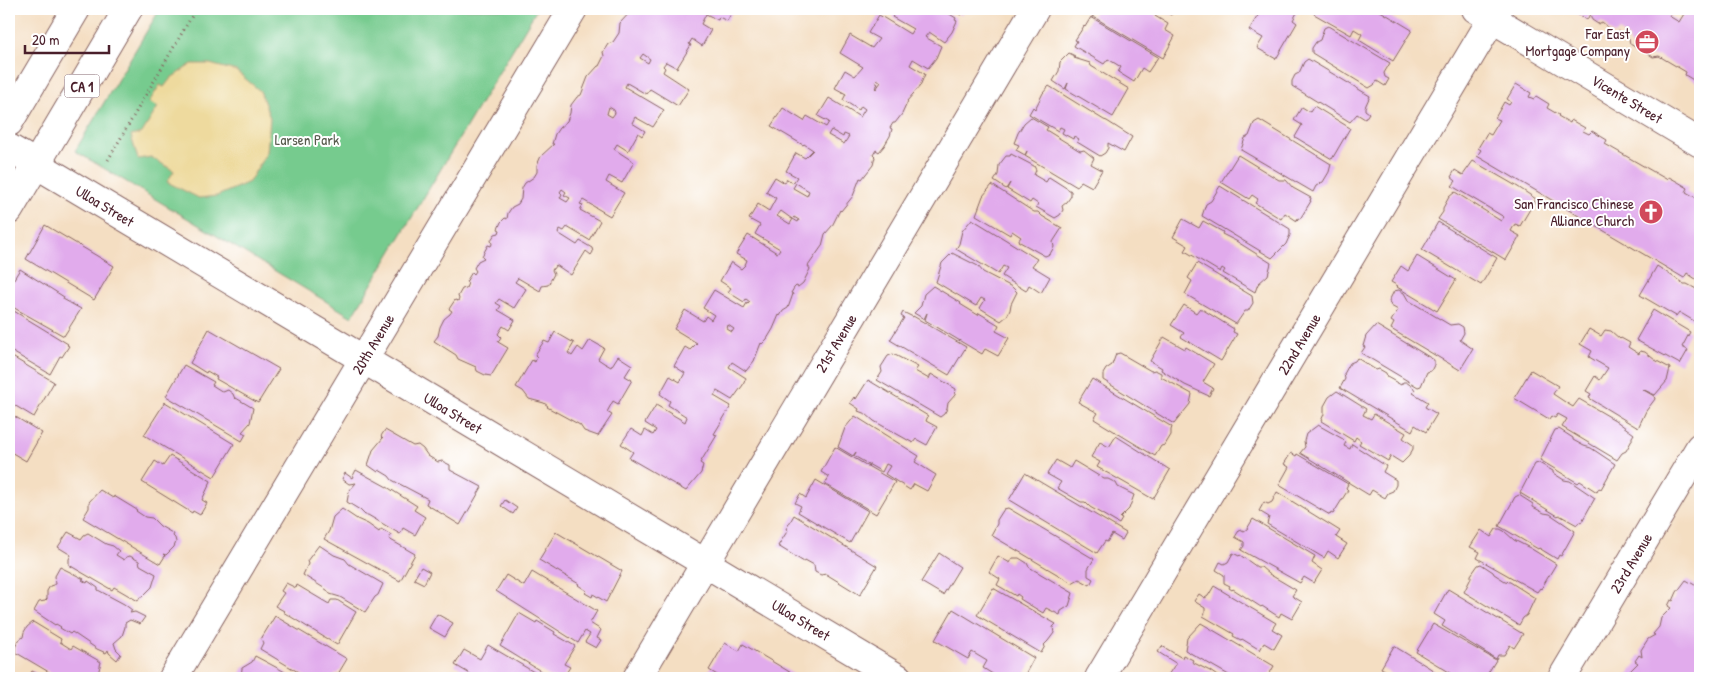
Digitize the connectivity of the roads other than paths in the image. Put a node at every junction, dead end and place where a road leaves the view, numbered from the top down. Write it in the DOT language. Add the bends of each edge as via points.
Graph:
graph roads {
  1 [pos="76,9"];
  2 [pos="128,9"];
  3 [pos="573,9"];
  4 [pos="1035,9"];
  5 [pos="1489,12"];
  6 [pos="9,122"];
  7 [pos="1700,143"];
  8 [pos="9,148"];
  9 [pos="36,164"];
  10 [pos="9,210"];
  11 [pos="363,360"];
  12 [pos="1700,447"];
  13 [pos="705,563"];
  14 [pos="173,678"];
  15 [pos="636,678"];
  16 [pos="898,678"];
  17 [pos="1099,678"];
  18 [pos="1562,678"];
  1 -- 6 [label="main road"];
  2 -- 9 [label="main road, CA 1"];
  3 -- 11 [label="main road, 20th Avenue"];
  4 -- 13 [label="main road, 21st Avenue"];
  5 -- 7 [label="main road, Vicente Street"];
  5 -- 17 [label="main road, 22nd Avenue"];
  8 -- 9 [label="main road, Ulloa Street"];
  9 -- 10 [label="main road, CA 1"];
  9 -- 11 [label="main road, Ulloa Street"];
  11 -- 13 [label="main road, Ulloa Street"];
  11 -- 14 [label="main road, 20th Avenue"];
  12 -- 18 [label="main road, 23rd Avenue"];
  13 -- 15 [label="main road, 21st Avenue"];
  13 -- 16 [label="main road, Ulloa Street"];
}
